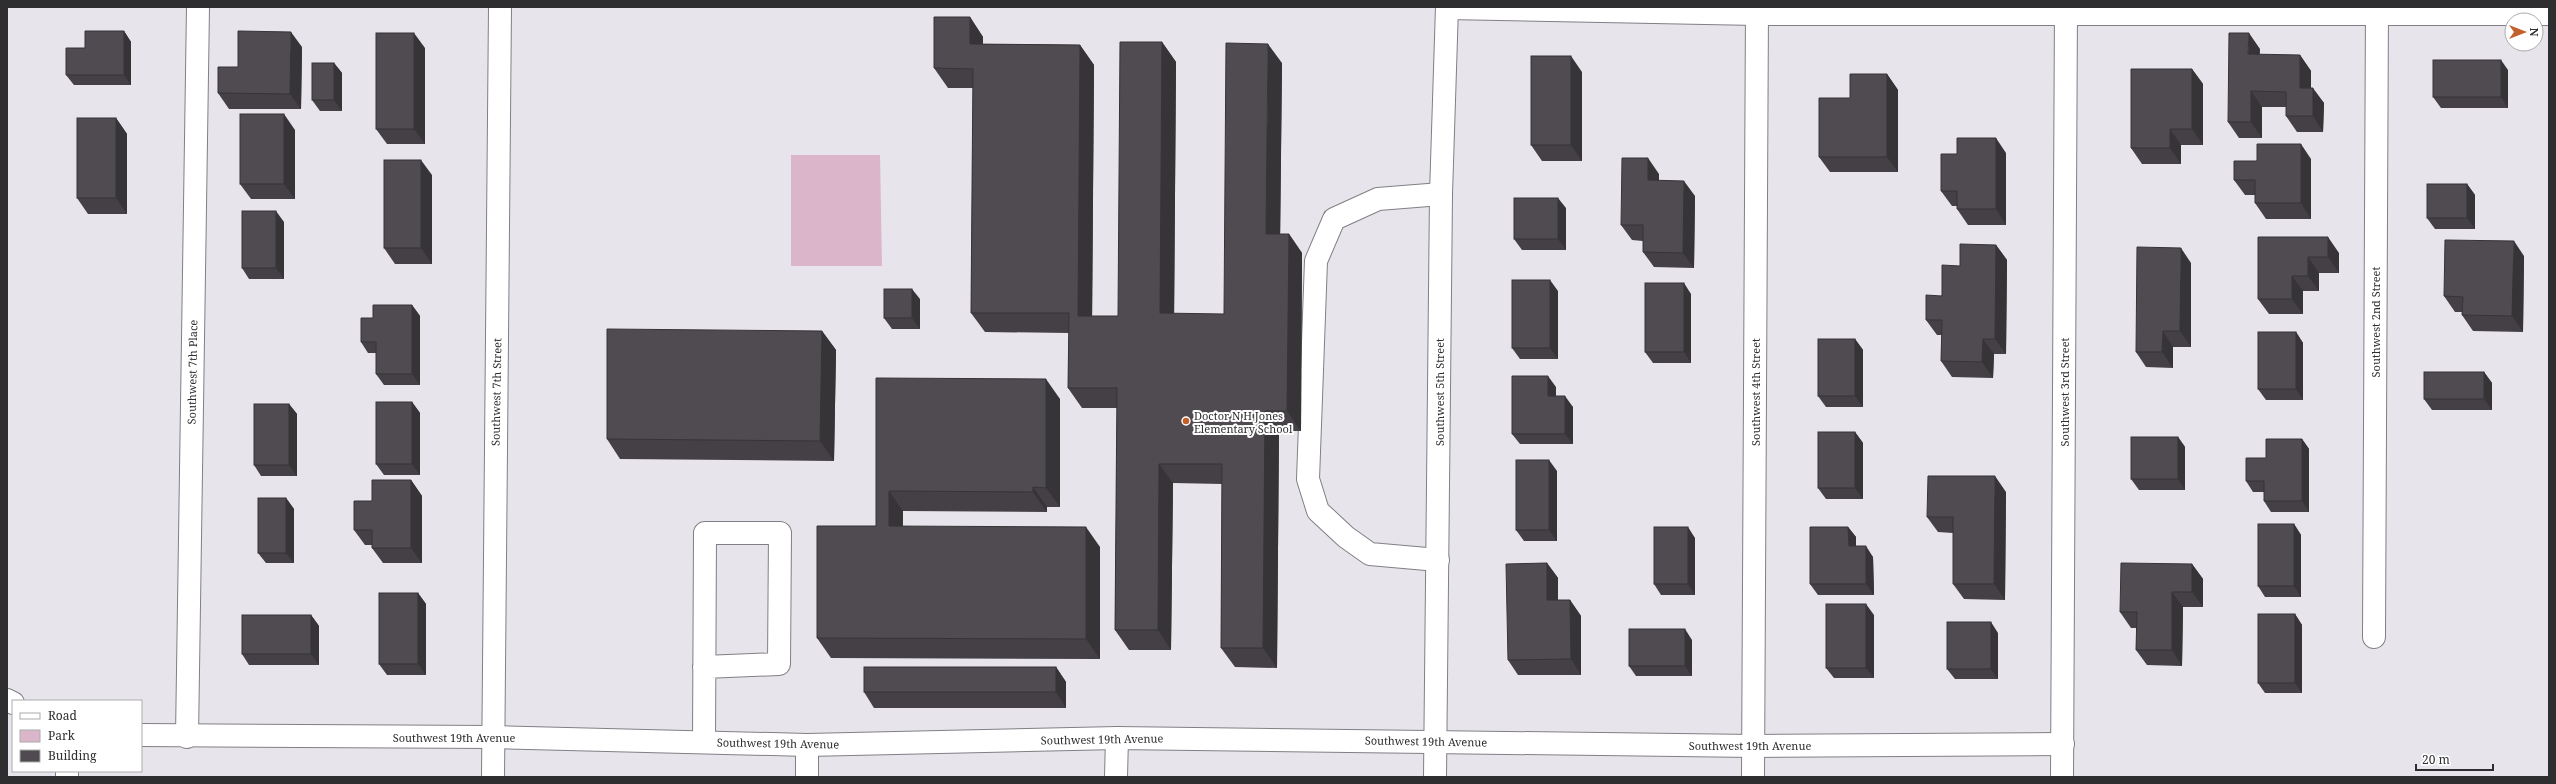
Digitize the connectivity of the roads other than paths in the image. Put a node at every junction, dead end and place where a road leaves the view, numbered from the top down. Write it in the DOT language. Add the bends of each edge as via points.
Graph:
graph roads {
  1 [pos="198,7"];
  2 [pos="500,7"];
  3 [pos="1447,8"];
  4 [pos="1757,11"];
  5 [pos="2066,11"];
  6 [pos="2377,11"];
  7 [pos="2549,14"];
  8 [pos="1441,194"];
  9 [pos="1438,560"];
  10 [pos="2374,637"];
  11 [pos="704,667"];
  12 [pos="142,735"];
  13 [pos="187,737"];
  14 [pos="493,737"];
  15 [pos="1117,738"];
  16 [pos="1435,741"];
  17 [pos="704,742"];
  18 [pos="807,744"];
  19 [pos="2063,744"];
  20 [pos="1754,746"];
  21 [pos="493,777"];
  22 [pos="807,777"];
  23 [pos="1116,777"];
  24 [pos="1435,777"];
  25 [pos="1753,777"];
  26 [pos="2062,777"];
  1 -- 13 [label="street, Southwest 7th Place"];
  2 -- 14 [label="street, Southwest 7th Street"];
  3 -- 4 [label="street"];
  3 -- 8 [label="street, Southwest 5th Street"];
  4 -- 5 [label="street"];
  4 -- 20 [label="street, Southwest 4th Street"];
  5 -- 6 [label="street"];
  5 -- 19 [label="street, Southwest 3rd Street"];
  6 -- 7 [label="street"];
  6 -- 10 [label="street, Southwest 2nd Street"];
  8 -- 9 [label="street, Southwest 5th Street"];
  8 -- 9 [label="street" via="1378,199 1334,219 1316,261 1308,479 1318,511 1346,537 1370,554"];
  9 -- 16 [label="street, Southwest 5th Street"];
  11 -- 11 [label="street" via="779,664 780,533 705,533"];
  11 -- 17 [label="street"];
  12 -- 13 [label="street, Southwest 19th Avenue"];
  13 -- 14 [label="street, Southwest 19th Avenue"];
  14 -- 17 [label="street, Southwest 19th Avenue"];
  14 -- 21 [label="street, Southwest 7th Street"];
  15 -- 16 [label="street, Southwest 19th Avenue"];
  15 -- 18 [label="street, Southwest 19th Avenue"];
  15 -- 23 [label="street"];
  16 -- 20 [label="street, Southwest 19th Avenue"];
  16 -- 24 [label="street, Southwest 5th Street"];
  17 -- 18 [label="street, Southwest 19th Avenue"];
  18 -- 22 [label="street"];
  19 -- 20 [label="street, Southwest 19th Avenue"];
  19 -- 26 [label="street, Southwest 3rd Street"];
  20 -- 25 [label="street, Southwest 4th Street"];
}
